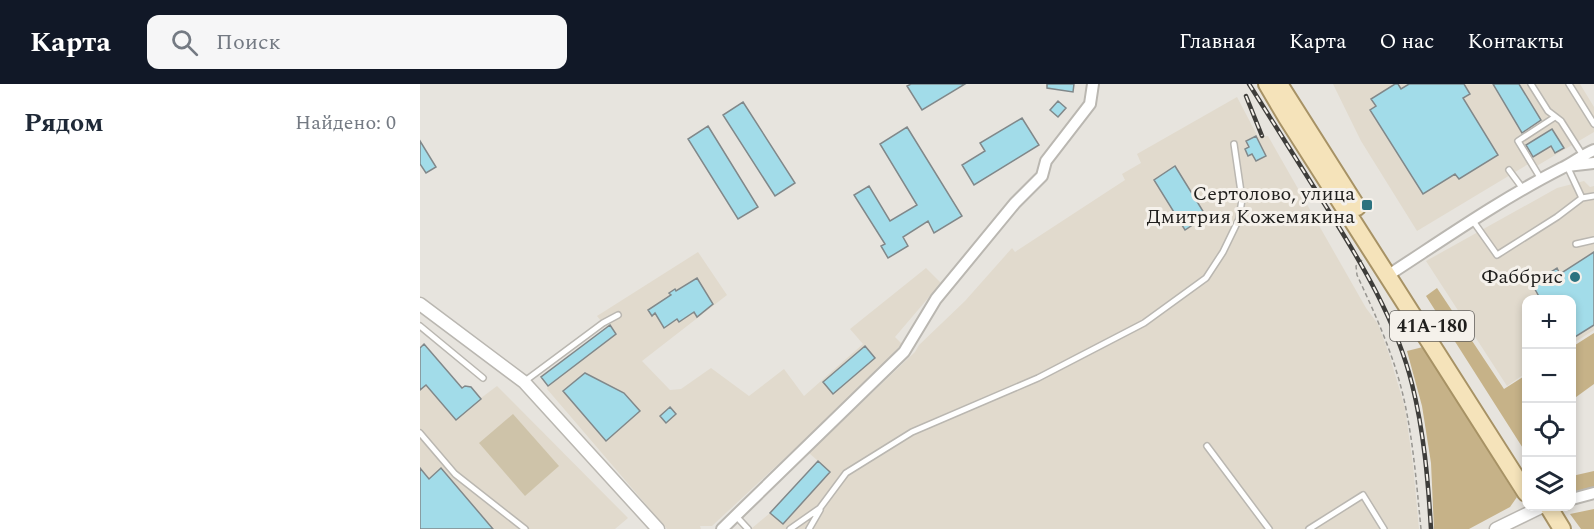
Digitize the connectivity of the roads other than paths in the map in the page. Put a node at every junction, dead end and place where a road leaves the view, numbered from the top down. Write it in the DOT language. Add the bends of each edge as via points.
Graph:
graph roads {
  1 [pos="1093,84"];
  2 [pos="1267,84"];
  3 [pos="1280,84"];
  4 [pos="1531,84"];
  5 [pos="1569,84"];
  6 [pos="1555,117"];
  7 [pos="1594,124"];
  8 [pos="1234,144"];
  9 [pos="1594,150"];
  10 [pos="1582,154"];
  11 [pos="1594,163"];
  12 [pos="1567,166"];
  13 [pos="1509,170"];
  14 [pos="1541,179"];
  15 [pos="1522,189"];
  16 [pos="1594,196"];
  17 [pos="1582,198"];
  18 [pos="1473,221"];
  19 [pos="1594,240"];
  20 [pos="1576,244"];
  21 [pos="1392,273"];
  22 [pos="420,304"];
  23 [pos="618,315"];
  24 [pos="420,326"];
  25 [pos="483,378"];
  26 [pos="524,382"];
  27 [pos="420,433"];
  28 [pos="1207,446"];
  29 [pos="1522,466"];
  30 [pos="1522,485"];
  31 [pos="1594,494"];
  32 [pos="1576,499"];
  33 [pos="820,508"];
  34 [pos="1532,511"];
  35 [pos="1541,511"];
  36 [pos="1544,511"];
  37 [pos="735,515"];
  38 [pos="525,529"];
  39 [pos="658,529"];
  40 [pos="722,529"];
  41 [pos="748,529"];
  42 [pos="790,529"];
  43 [pos="809,529"];
  44 [pos="1269,529"];
  45 [pos="1309,529"];
  46 [pos="1384,529"];
  47 [pos="1496,529"];
  48 [pos="1548,529"];
  49 [pos="1562,529"];
  1 -- 37 [label="street" via="1090,104 1046,161 1042,176 1015,202 936,299 904,352"];
  2 -- 21 [label="main road, 41А-180"];
  3 -- 21 [label="main road, 41А-180"];
  4 -- 6 [label="lane"];
  5 -- 7 [label="lane"];
  6 -- 10 [label="lane"];
  6 -- 14 [label="lane" via="1518,141"];
  8 -- 33 [label="lane" via="1242,199 1239,219 1206,278 1134,329 1038,378 912,432 846,473"];
  9 -- 10 [label="street"];
  10 -- 12 [label="street"];
  11 -- 12 [label="street"];
  12 -- 14 [label="street"];
  12 -- 17 [label="lane"];
  13 -- 15 [label="lane"];
  14 -- 15 [label="street"];
  15 -- 18 [label="street"];
  16 -- 17 [label="lane"];
  17 -- 18 [label="lane" via="1497,255"];
  18 -- 21 [label="street"];
  19 -- 20 [label="lane"];
  21 -- 29 [label="main road, 41А-180"];
  21 -- 30 [label="main road, 41А-180"];
  22 -- 26 [label="street"];
  23 -- 26 [label="lane"];
  24 -- 25 [label="lane"];
  26 -- 39 [label="street"];
  27 -- 38 [label="lane" via="456,474"];
  28 -- 44 [label="lane"];
  31 -- 32 [label="street"];
  33 -- 42 [label="lane"];
  33 -- 43 [label="lane"];
  34 -- 47 [label="street"];
  35 -- 48 [label="main road"];
  36 -- 49 [label="main road"];
  37 -- 40 [label="street"];
  37 -- 41 [label="lane"];
  45 -- 46 [label="lane" via="1363,495"];
}
